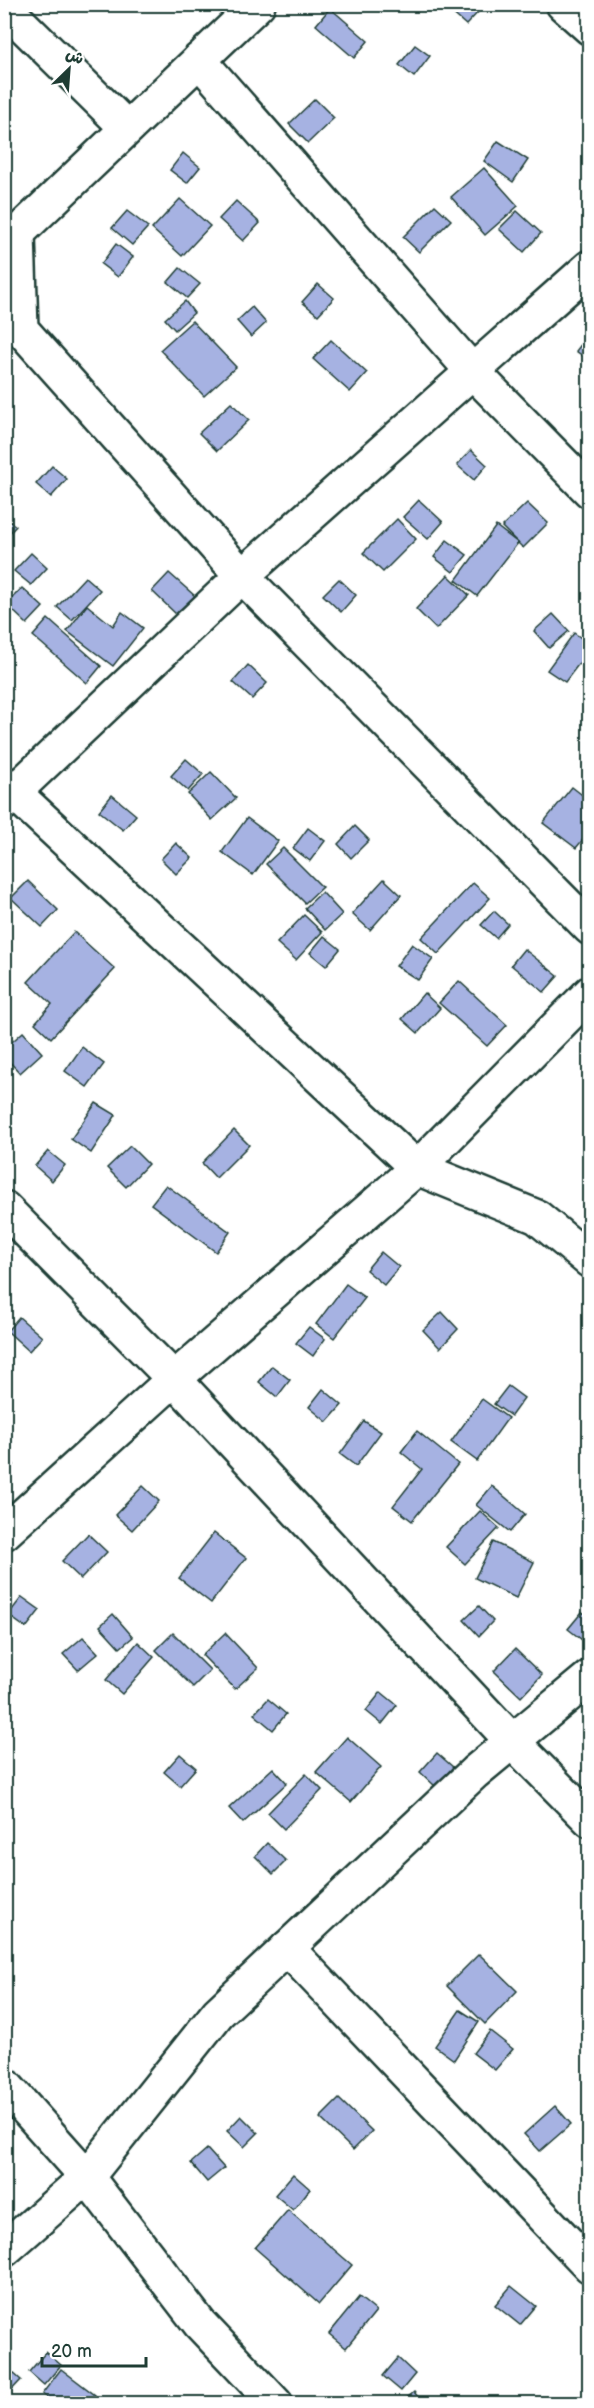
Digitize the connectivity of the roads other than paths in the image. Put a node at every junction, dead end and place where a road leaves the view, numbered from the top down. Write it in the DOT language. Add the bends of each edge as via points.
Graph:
graph roads {
  1 [pos="258,4"];
  2 [pos="563,4"];
  3 [pos="10,16"];
  4 [pos="590,28"];
  5 [pos="199,60"];
  6 [pos="127,128"];
  7 [pos="11,240"];
  8 [pos="590,267"];
  9 [pos="473,372"];
  10 [pos="590,491"];
  11 [pos="242,576"];
  12 [pos="7,793"];
  13 [pos="590,928"];
  14 [pos="590,993"];
  15 [pos="417,1168"];
  16 [pos="4,1208"];
  17 [pos="590,1261"];
  18 [pos="174,1379"];
  19 [pos="4,1533"];
  20 [pos="590,1677"];
  21 [pos="512,1741"];
  22 [pos="590,1820"];
  23 [pos="287,1948"];
  24 [pos="4,2084"];
  25 [pos="87,2177"];
  26 [pos="4,2250"];
  27 [pos="590,2266"];
  28 [pos="276,2403"];
  1 -- 5 [label="street"];
  2 -- 4 [label="street"];
  3 -- 6 [label="street"];
  5 -- 6 [label="street"];
  5 -- 9 [label="street"];
  6 -- 7 [label="street"];
  7 -- 11 [label="street" via="21,329"];
  8 -- 9 [label="street"];
  9 -- 10 [label="street"];
  9 -- 11 [label="street"];
  11 -- 12 [label="street"];
  11 -- 13 [label="street"];
  12 -- 15 [label="street"];
  14 -- 15 [label="street"];
  15 -- 17 [label="street" via="537,1217"];
  15 -- 18 [label="street"];
  16 -- 18 [label="street"];
  18 -- 19 [label="street"];
  18 -- 21 [label="street"];
  20 -- 21 [label="street"];
  21 -- 22 [label="street"];
  21 -- 23 [label="street"];
  23 -- 25 [label="street" via="218,2013"];
  23 -- 27 [label="street"];
  24 -- 25 [label="street"];
  25 -- 26 [label="street"];
  25 -- 28 [label="street" via="200,2324"];
}
